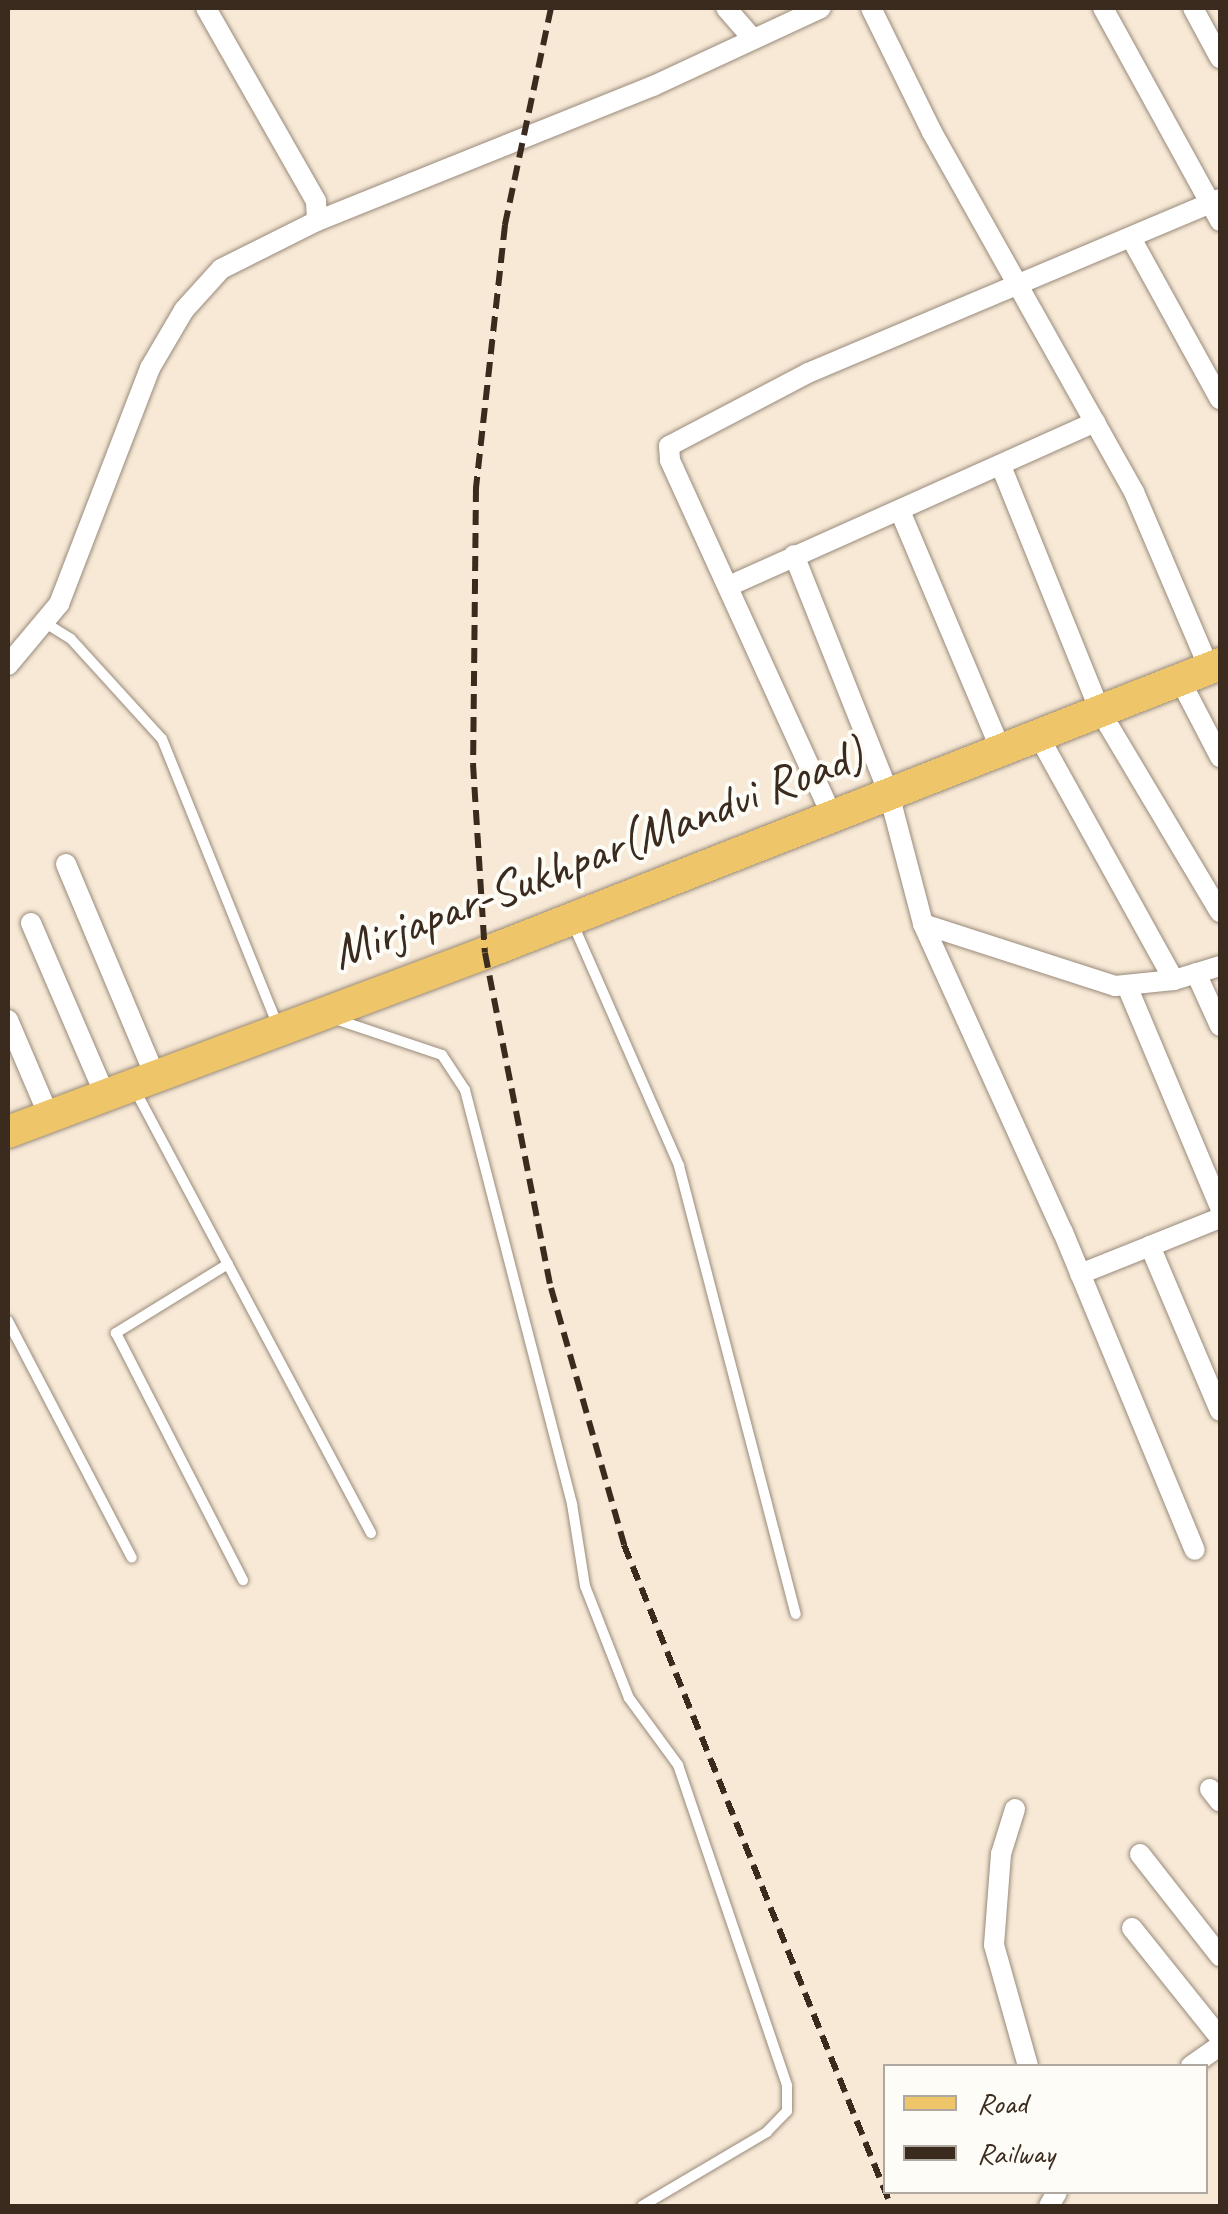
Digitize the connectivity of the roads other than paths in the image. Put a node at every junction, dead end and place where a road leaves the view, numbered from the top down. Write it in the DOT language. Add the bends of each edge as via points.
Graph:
graph roads {
  1 [pos="206,8"];
  2 [pos="726,8"];
  3 [pos="821,8"];
  4 [pos="871,8"];
  5 [pos="1103,8"];
  6 [pos="1193,8"];
  7 [pos="752,38"];
  8 [pos="1220,58"];
  9 [pos="1218,208"];
  10 [pos="317,221"];
  11 [pos="1131,238"];
  12 [pos="1018,284"];
  13 [pos="1220,399"];
  14 [pos="1095,422"];
  15 [pos="1002,466"];
  16 [pos="900,511"];
  17 [pos="794,555"];
  18 [pos="731,585"];
  19 [pos="47,624"];
  20 [pos="8,665"];
  21 [pos="1203,671"];
  22 [pos="1100,711"];
  23 [pos="1038,736"];
  24 [pos="1001,750"];
  25 [pos="1220,756"];
  26 [pos="888,794"];
  27 [pos="832,816"];
  28 [pos="66,864"];
  29 [pos="1220,912"];
  30 [pos="570,918"];
  31 [pos="31,923"];
  32 [pos="923,924"];
  33 [pos="1220,966"];
  34 [pos="1196,973"];
  35 [pos="1174,980"];
  36 [pos="1127,986"];
  37 [pos="320,1014"];
  38 [pos="8,1020"];
  39 [pos="1220,1026"];
  40 [pos="279,1029"];
  41 [pos="131,1085"];
  42 [pos="48,1116"];
  43 [pos="8,1132"];
  44 [pos="1220,1208"];
  45 [pos="1220,1218"];
  46 [pos="1150,1246"];
  47 [pos="228,1264"];
  48 [pos="1080,1274"];
  49 [pos="8,1320"];
  50 [pos="1220,1411"];
  51 [pos="371,1533"];
  52 [pos="1195,1550"];
  53 [pos="132,1558"];
  54 [pos="244,1580"];
  55 [pos="796,1614"];
  56 [pos="1014,1809"];
  57 [pos="1140,1854"];
  58 [pos="1132,1928"];
  59 [pos="1220,1956"];
  60 [pos="1220,2038"];
  61 [pos="1220,2046"];
  62 [pos="1027,2064"];
  63 [pos="1193,2064"];
  64 [pos="642,2206"];
  1 -- 10 [label="street" via="309,188"];
  2 -- 7 [label="street"];
  3 -- 7 [label="street"];
  4 -- 12 [label="street"];
  5 -- 9 [label="street"];
  6 -- 8 [label="street"];
  7 -- 10 [label="street"];
  9 -- 11 [label="street"];
  10 -- 19 [label="street" via="222,269 164,338"];
  11 -- 12 [label="street"];
  11 -- 13 [label="street"];
  12 -- 14 [label="street"];
  12 -- 18 [label="street" via="677,437 670,460"];
  14 -- 15 [label="street"];
  14 -- 21 [label="street" via="1134,492"];
  15 -- 16 [label="street"];
  15 -- 22 [label="street"];
  16 -- 17 [label="street"];
  16 -- 24 [label="street"];
  17 -- 18 [label="street"];
  17 -- 26 [label="street"];
  18 -- 27 [label="street"];
  19 -- 20 [label="street"];
  19 -- 40 [label="lane" via="70,639 162,739"];
  21 -- 22 [label="main road, Mirjapar-Sukhpar(Mandvi Road)"];
  21 -- 25 [label="street"];
  22 -- 23 [label="main road, Mirjapar-Sukhpar(Mandvi Road)"];
  22 -- 29 [label="street"];
  23 -- 24 [label="main road, Mirjapar-Sukhpar(Mandvi Road)"];
  23 -- 35 [label="street"];
  24 -- 26 [label="main road, Mirjapar-Sukhpar(Mandvi Road)"];
  26 -- 27 [label="main road, Mirjapar-Sukhpar(Mandvi Road)"];
  26 -- 32 [label="street"];
  27 -- 30 [label="main road, Mirjapar-Sukhpar(Mandvi Road)"];
  28 -- 41 [label="street"];
  30 -- 37 [label="main road, Mirjapar-Sukhpar(Mandvi Road)"];
  30 -- 55 [label="lane" via="679,1166"];
  31 -- 41 [label="street"];
  32 -- 36 [label="street" via="1089,982"];
  32 -- 48 [label="street"];
  33 -- 34 [label="street"];
  34 -- 35 [label="street"];
  34 -- 39 [label="street"];
  35 -- 36 [label="street"];
  36 -- 44 [label="street"];
  37 -- 40 [label="main road, Mirjapar-Sukhpar(Mandvi Road)"];
  37 -- 64 [label="lane" via="442,1055 465,1090 568,1486 585,1586 629,1698 678,1765 746,1948 787,2086 787,2111 767,2132"];
  38 -- 42 [label="street"];
  40 -- 41 [label="main road, Mirjapar-Sukhpar(Mandvi Road)"];
  41 -- 42 [label="main road, Mirjapar-Sukhpar(Mandvi Road)"];
  41 -- 47 [label="lane"];
  42 -- 43 [label="main road, Mirjapar-Sukhpar(Mandvi Road)"];
  45 -- 46 [label="street"];
  46 -- 48 [label="street"];
  46 -- 50 [label="street"];
  47 -- 51 [label="lane"];
  47 -- 54 [label="lane" via="116,1334"];
  48 -- 52 [label="street"];
  49 -- 53 [label="lane"];
  56 -- 62 [label="street" via="1002,1854 994,1945"];
  57 -- 59 [label="street"];
  58 -- 60 [label="street"];
  61 -- 63 [label="street"];
}
